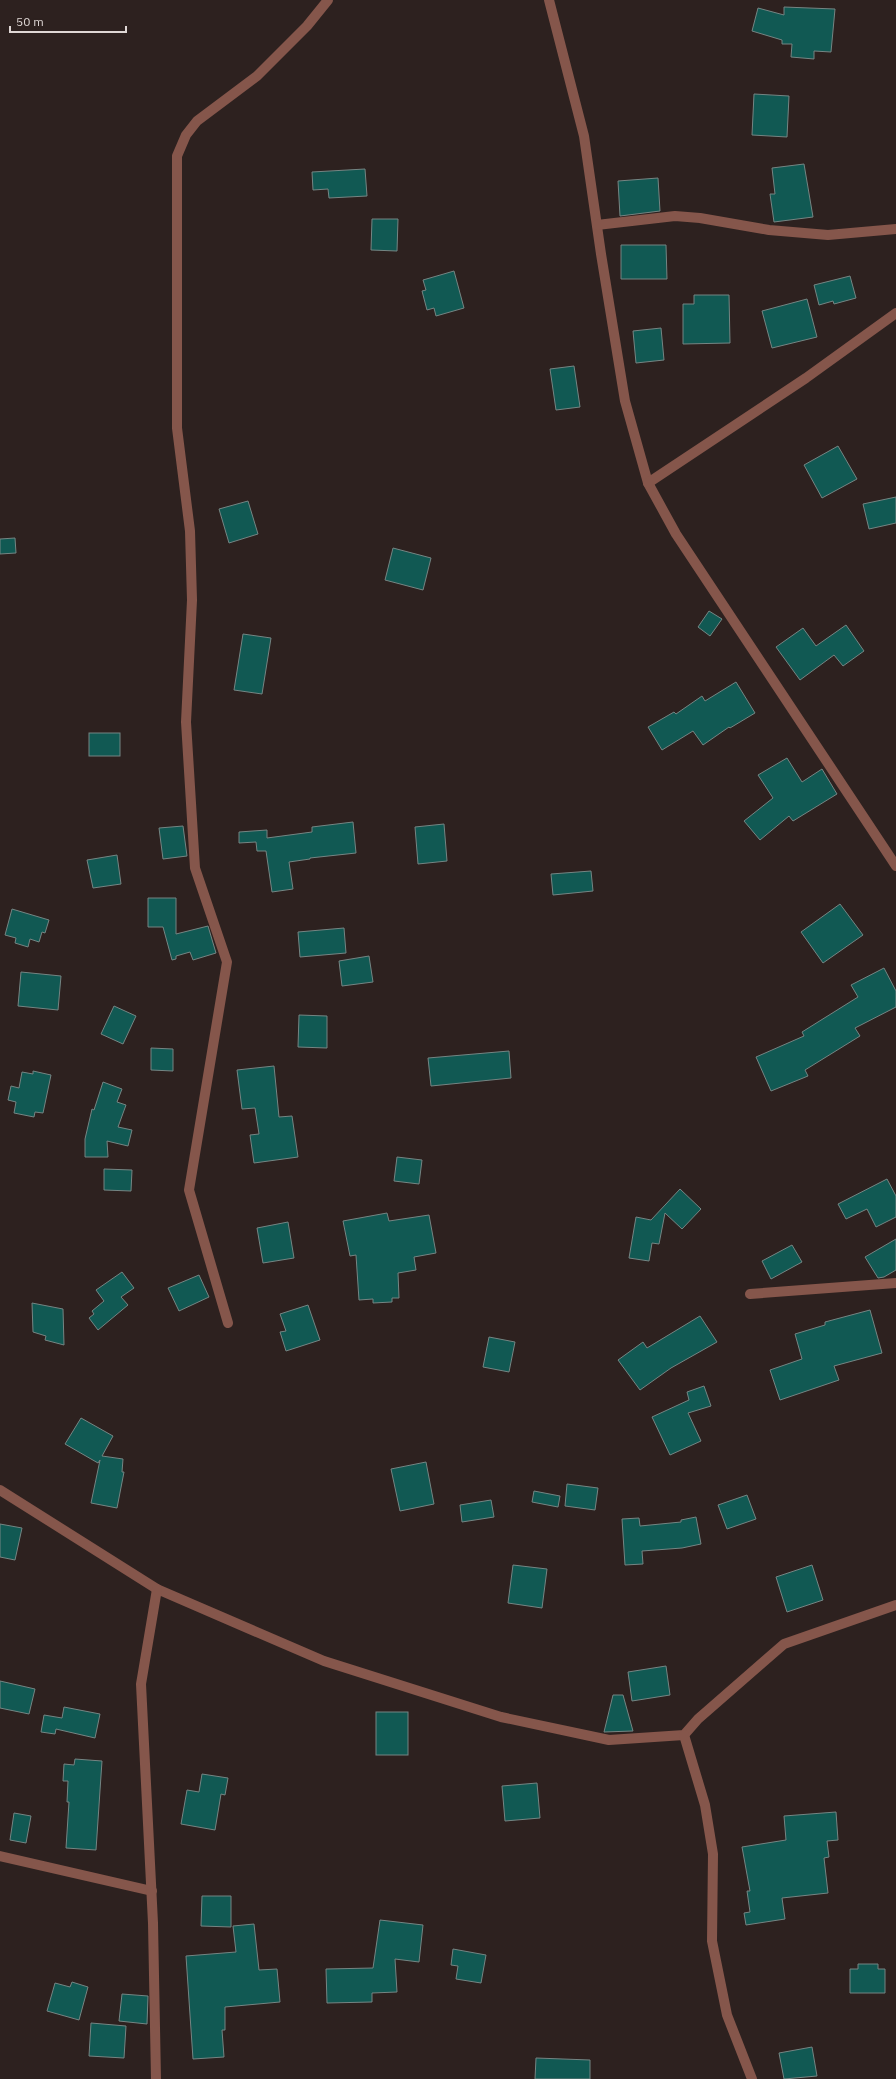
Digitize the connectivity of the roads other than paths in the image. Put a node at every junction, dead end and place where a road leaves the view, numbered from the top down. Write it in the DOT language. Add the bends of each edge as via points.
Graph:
graph roads {
  1 [pos="328,0"];
  2 [pos="549,0"];
  3 [pos="597,225"];
  4 [pos="896,229"];
  5 [pos="896,313"];
  6 [pos="648,483"];
  7 [pos="896,866"];
  8 [pos="896,1283"];
  9 [pos="750,1294"];
  10 [pos="228,1323"];
  11 [pos="0,1490"];
  12 [pos="156,1589"];
  13 [pos="896,1604"];
  14 [pos="684,1735"];
  15 [pos="0,1856"];
  16 [pos="152,1891"];
  17 [pos="156,2079"];
  18 [pos="752,2079"];
  1 -- 10 [label="street" via="307,26 257,76 197,121 186,135 178,156 177,428 190,530 192,600 186,722 195,868 227,962 189,1190"];
  2 -- 3 [label="street" via="584,136"];
  3 -- 4 [label="street" via="675,216 769,230 828,235"];
  3 -- 6 [label="street" via="625,401"];
  5 -- 6 [label="street" via="806,378"];
  6 -- 7 [label="street" via="681,541"];
  8 -- 9 [label="street"];
  11 -- 12 [label="street"];
  12 -- 14 [label="street" via="324,1661 501,1717 609,1740"];
  12 -- 16 [label="street" via="141,1684"];
  13 -- 14 [label="street" via="784,1644 698,1719"];
  14 -- 18 [label="street" via="705,1805 713,1854 712,1941 727,2016"];
  15 -- 16 [label="street"];
  16 -- 17 [label="street"];
}
